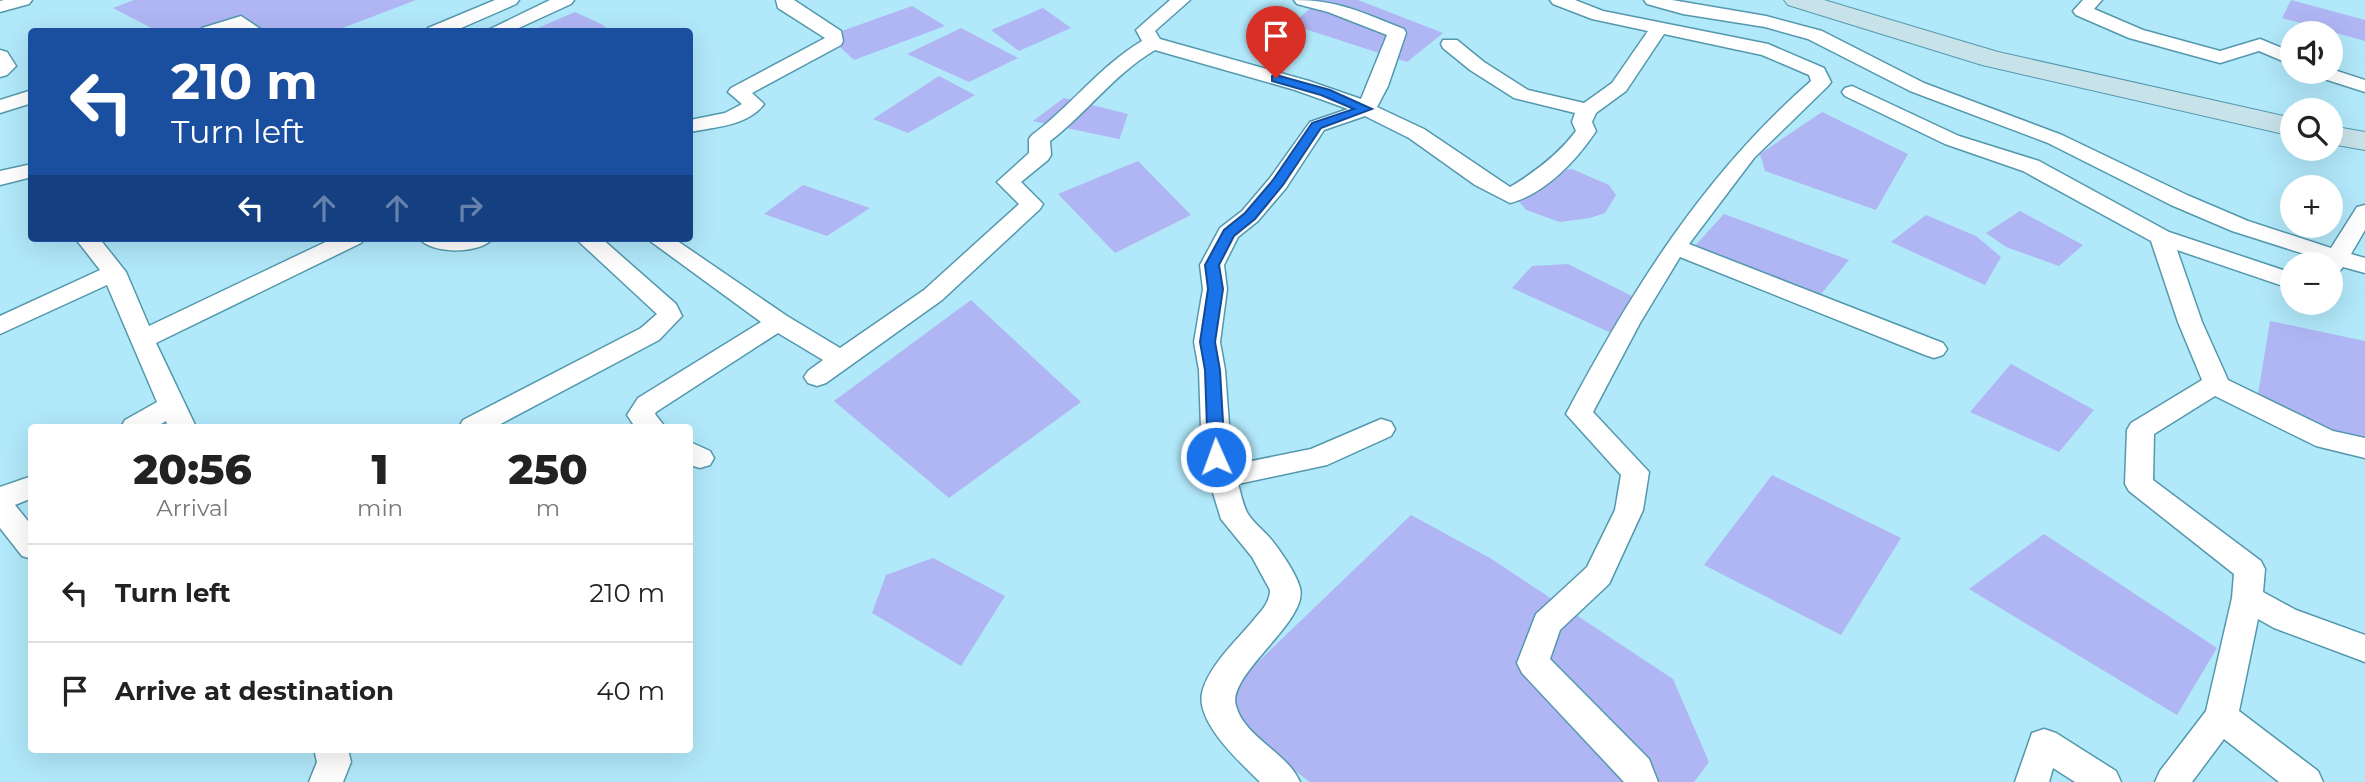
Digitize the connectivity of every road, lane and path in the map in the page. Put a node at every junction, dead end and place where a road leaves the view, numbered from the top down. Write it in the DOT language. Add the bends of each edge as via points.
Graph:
graph roads {
  1 [pos="23,0"];
  2 [pos="510,0"];
  3 [pos="565,0"];
  4 [pos="785,0"];
  5 [pos="1181,0"];
  6 [pos="1303,0"];
  7 [pos="1559,0"];
  8 [pos="1653,0"];
  9 [pos="2093,0"];
  10 [pos="1805,2"];
  11 [pos="1686,4"];
  12 [pos="0,7"];
  13 [pos="525,19"];
  14 [pos="222,28"];
  15 [pos="250,28"];
  16 [pos="444,28"];
  17 [pos="503,28"];
  18 [pos="542,28"];
  19 [pos="1794,28"];
  20 [pos="1658,30"];
  21 [pos="1153,43"];
  22 [pos="1451,44"];
  23 [pos="2280,54"];
  24 [pos="0,56"];
  25 [pos="1857,57"];
  26 [pos="0,71"];
  27 [pos="2343,79"];
  28 [pos="1821,82"];
  29 [pos="2365,86"];
  30 [pos="1852,92"];
  31 [pos="28,101"];
  32 [pos="0,107"];
  33 [pos="1366,109"];
  34 [pos="1587,110"];
  35 [pos="2280,124"];
  36 [pos="693,125"];
  37 [pos="2343,137"];
  38 [pos="2365,141"];
  39 [pos="2365,212"];
  40 [pos="2161,237"];
  41 [pos="90,242"];
  42 [pos="344,242"];
  43 [pos="437,242"];
  44 [pos="465,242"];
  45 [pos="591,242"];
  46 [pos="664,242"];
  47 [pos="1676,247"];
  48 [pos="2308,252"];
  49 [pos="2340,252"];
  50 [pos="2343,263"];
  51 [pos="2365,266"];
  52 [pos="114,272"];
  53 [pos="2280,277"];
  54 [pos="778,323"];
  55 [pos="0,326"];
  56 [pos="141,340"];
  57 [pos="1934,349"];
  58 [pos="841,360"];
  59 [pos="817,377"];
  60 [pos="2214,384"];
  61 [pos="177,416"];
  62 [pos="146,424"];
  63 [pos="479,424"];
  64 [pos="647,424"];
  65 [pos="1381,429"];
  66 [pos="2365,448"];
  67 [pos="1222,477"];
  68 [pos="28,488"];
  69 [pos="0,499"];
  70 [pos="0,507"];
  71 [pos="28,543"];
  72 [pos="2247,598"];
  73 [pos="2365,649"];
  74 [pos="2221,717"];
  75 [pos="334,753"];
  76 [pos="326,782"];
  77 [pos="1283,782"];
  78 [pos="1641,782"];
  79 [pos="2032,782"];
  80 [pos="2104,782"];
  81 [pos="2172,782"];
  82 [pos="2306,782"];
  1 -- 12 [label="street"];
  2 -- 16 [label="street"];
  3 -- 13 [label="street"];
  4 -- 36 [label="street" via="784,4 834,35 834,40 738,92 754,104 748,111"];
  5 -- 21 [label="street" via="1145,30"];
  6 -- 33 [label="street" via="1397,33"];
  7 -- 20 [label="street"];
  8 -- 11 [label="street"];
  9 -- 23 [label="street" via="2082,11 2136,34 2220,57 2260,45"];
  10 -- 19 [label="street"];
  10 -- 35 [label="street" via="1992,59"];
  11 -- 19 [label="street"];
  13 -- 17 [label="street"];
  13 -- 18 [label="street"];
  14 -- 15 [label="street" via="242,22"];
  19 -- 25 [label="street"];
  20 -- 28 [label="street" via="1768,50 1817,72"];
  20 -- 34 [label="street" via="1619,87"];
  21 -- 33 [label="street"];
  21 -- 58 [label="street" via="1131,54 1062,124 1039,139 1040,155 1007,182 1032,204 933,295"];
  22 -- 34 [label="street" via="1521,94"];
  24 -- 26 [label="street" via="6,66"];
  25 -- 28 [label="street"];
  25 -- 48 [label="street" via="1917,87 2055,139 2179,201"];
  27 -- 29 [label="street"];
  28 -- 47 [label="street" via="1727,173"];
  30 -- 40 [label="street" via="1952,140 2031,166"];
  31 -- 32 [label="street"];
  33 -- 34 [label="street" via="1406,127 1510,196 1554,167 1579,143 1586,131 1582,122"];
  33 -- 67 [label="street" via="1317,126 1278,183 1250,216 1228,233 1212,265 1215,289 1207,342 1216,457"];
  37 -- 38 [label="street"];
  39 -- 49 [label="street"];
  40 -- 53 [label="street"];
  40 -- 60 [label="street"];
  41 -- 52 [label="street"];
  42 -- 56 [label="street"];
  43 -- 44 [label="street"];
  45 -- 63 [label="street" via="670,316 650,334"];
  46 -- 54 [label="street"];
  47 -- 57 [label="street"];
  47 -- 78 [label="street" via="1619,334 1579,414 1635,472 1629,510 1598,575 1547,623 1533,663 1637,770"];
  50 -- 51 [label="street"];
  52 -- 55 [label="street"];
  52 -- 56 [label="street"];
  54 -- 58 [label="street"];
  54 -- 64 [label="street" via="647,405 640,415"];
  56 -- 61 [label="street"];
  58 -- 59 [label="street"];
  60 -- 66 [label="street" via="2326,439"];
  60 -- 72 [label="street" via="2141,430 2139,484 2250,569"];
  61 -- 62 [label="street"];
  65 -- 67 [label="street" via="1317,458"];
  67 -- 77 [label="street" via="1235,519 1262,548 1285,589 1277,613 1224,680 1219,706 1231,731"];
  68 -- 69 [label="street"];
  70 -- 71 [label="street"];
  72 -- 73 [label="street" via="2286,619"];
  72 -- 74 [label="street"];
  74 -- 81 [label="street"];
  74 -- 82 [label="street"];
  75 -- 76 [label="street"];
  79 -- 80 [label="street" via="2045,744"];
}
